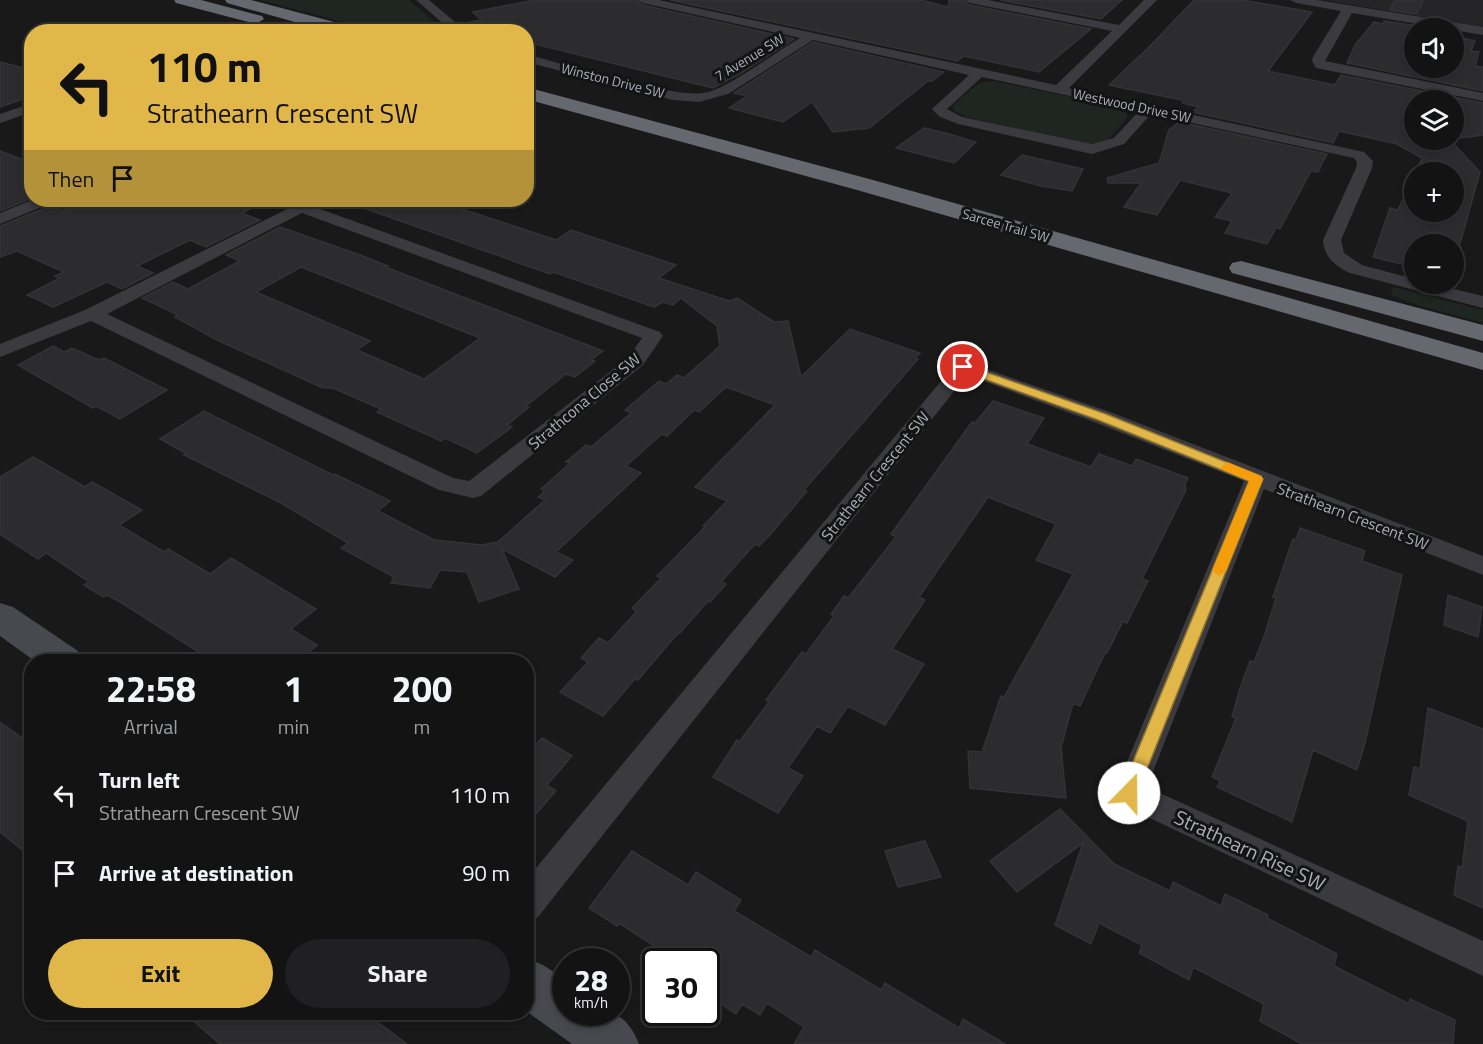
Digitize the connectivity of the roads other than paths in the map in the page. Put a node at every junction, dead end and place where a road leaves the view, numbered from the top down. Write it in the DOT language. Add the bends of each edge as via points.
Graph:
graph roads {
  1 [pos="182,0"];
  2 [pos="233,0"];
  3 [pos="422,0"];
  4 [pos="643,0"];
  5 [pos="970,0"];
  6 [pos="1151,0"];
  7 [pos="1296,0"];
  8 [pos="1348,9"];
  9 [pos="270,24"];
  10 [pos="322,24"];
  11 [pos="451,24"];
  12 [pos="1121,29"];
  13 [pos="1483,31"];
  14 [pos="811,36"];
  15 [pos="534,60"];
  16 [pos="980,72"];
  17 [pos="534,80"];
  18 [pos="1060,89"];
  19 [pos="534,95"];
  20 [pos="1483,97"];
  21 [pos="700,98"];
  22 [pos="1148,109"];
  23 [pos="24,110"];
  24 [pos="0,119"];
  25 [pos="28,207"];
  26 [pos="0,219"];
  27 [pos="1124,237"];
  28 [pos="1215,261"];
  29 [pos="1483,302"];
  30 [pos="92,314"];
  31 [pos="1377,330"];
  32 [pos="1483,333"];
  33 [pos="0,351"];
  34 [pos="1483,362"];
  35 [pos="1483,367"];
  36 [pos="1256,479"];
  37 [pos="1483,567"];
  38 [pos="1,619"];
  39 [pos="52,654"];
  40 [pos="534,896"];
  41 [pos="1483,959"];
  42 [pos="534,988"];
  43 [pos="552,1000"];
  44 [pos="589,1026"];
  45 [pos="614,1044"];
  1 -- 9 [label="highway"];
  2 -- 10 [label="highway"];
  3 -- 11 [label="street"];
  4 -- 14 [label="street, Westwood Drive SW"];
  5 -- 12 [label="street"];
  6 -- 12 [label="street"];
  7 -- 8 [label="street"];
  8 -- 13 [label="street"];
  8 -- 20 [label="street" via="1318,57 1321,64"];
  12 -- 18 [label="street"];
  14 -- 16 [label="street, Westwood Drive SW"];
  14 -- 21 [label="street, 7 Avenue SW" via="723,91"];
  15 -- 21 [label="street, Winston Drive SW" via="673,96"];
  16 -- 18 [label="street, Westwood Drive SW"];
  16 -- 22 [label="street" via="939,108 945,114 1092,149 1121,142"];
  17 -- 27 [label="highway, Sarcee Trail SW"];
  18 -- 22 [label="street, Westwood Drive SW"];
  19 -- 31 [label="highway, Sarcee Trail SW"];
  22 -- 29 [label="street, Westwood Drive SW" via="1359,155 1365,161 1364,168 1332,240 1332,251 1340,261 1356,269"];
  23 -- 24 [label="street"];
  25 -- 26 [label="street"];
  28 -- 32 [label="highway"];
  30 -- 30 [label="street, Strathcona Close SW" via="301,207 653,336 636,361 473,490 447,485"];
  30 -- 33 [label="street, Strathcona Close SW"];
  31 -- 34 [label="highway, Sarcee Trail SW"];
  31 -- 35 [label="highway"];
  36 -- 37 [label="street, Strathearn Crescent SW"];
  36 -- 40 [label="street, Strathearn Crescent SW" via="963,367"];
  36 -- 41 [label="street, Strathearn Rise SW" via="1129,793"];
  38 -- 39 [label="street"];
  42 -- 43 [label="street"];
  44 -- 45 [label="street"];
}
